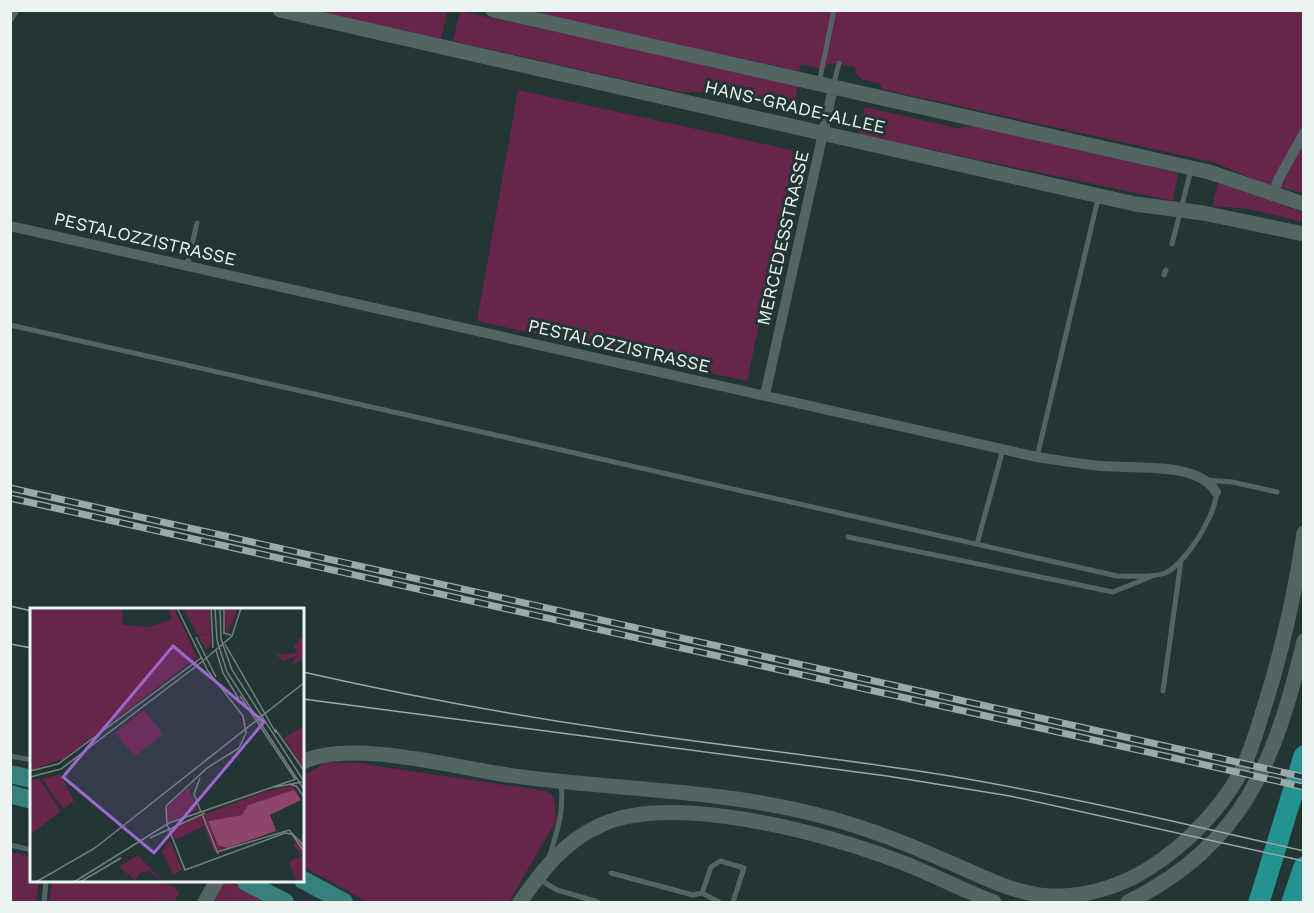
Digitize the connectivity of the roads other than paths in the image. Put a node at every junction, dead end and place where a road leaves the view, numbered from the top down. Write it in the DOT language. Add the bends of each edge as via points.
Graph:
graph roads {
  1 [pos="14,10"];
  2 [pos="280,10"];
  3 [pos="493,10"];
  4 [pos="834,10"];
  5 [pos="10,17"];
  6 [pos="838,63"];
  7 [pos="826,87"];
  8 [pos="825,133"];
  9 [pos="1304,133"];
  10 [pos="1191,168"];
  11 [pos="1099,195"];
  12 [pos="1273,196"];
  13 [pos="1304,204"];
  14 [pos="1180,210"];
  15 [pos="197,223"];
  16 [pos="10,226"];
  17 [pos="1304,234"];
  18 [pos="1172,244"];
  19 [pos="187,266"];
  20 [pos="10,325"];
  21 [pos="765,395"];
  22 [pos="1003,449"];
  23 [pos="1037,457"];
  24 [pos="1207,480"];
  25 [pos="1216,492"];
  26 [pos="1277,492"];
  27 [pos="1304,533"];
  28 [pos="848,537"];
  29 [pos="977,544"];
  30 [pos="1181,560"];
  31 [pos="1155,575"];
  32 [pos="1304,641"];
  33 [pos="1163,691"];
  34 [pos="10,756"];
  35 [pos="1304,756"];
  36 [pos="306,758"];
  37 [pos="30,760"];
  38 [pos="10,774"];
  39 [pos="30,779"];
  40 [pos="561,783"];
  41 [pos="10,794"];
  42 [pos="30,799"];
  43 [pos="10,845"];
  44 [pos="30,850"];
  45 [pos="548,863"];
  46 [pos="1304,867"];
  47 [pos="611,873"];
  48 [pos="537,878"];
  49 [pos="304,881"];
  50 [pos="46,883"];
  51 [pos="215,883"];
  52 [pos="248,883"];
  53 [pos="702,892"];
  54 [pos="1262,894"];
  55 [pos="1294,897"];
  56 [pos="717,902"];
  57 [pos="44,903"];
  58 [pos="205,903"];
  59 [pos="285,903"];
  60 [pos="344,903"];
  61 [pos="520,903"];
  62 [pos="598,903"];
  63 [pos="733,903"];
  64 [pos="994,903"];
  65 [pos="1128,903"];
  1 -- 5 [label="street"];
  2 -- 8 [label="main road, HANS-GRADE-ALLEE"];
  3 -- 7 [label="main road, HANS-GRADE-ALLEE"];
  4 -- 7 [label="lane"];
  6 -- 7 [label="lane"];
  7 -- 8 [label="street, MERCEDESSTRASSE"];
  7 -- 10 [label="main road, HANS-GRADE-ALLEE"];
  8 -- 11 [label="main road, HANS-GRADE-ALLEE"];
  8 -- 21 [label="street, MERCEDESSTRASSE"];
  9 -- 12 [label="street"];
  10 -- 12 [label="main road, HANS-GRADE-ALLEE"];
  10 -- 14 [label="lane"];
  11 -- 14 [label="main road, HANS-GRADE-ALLEE"];
  11 -- 23 [label="lane"];
  12 -- 13 [label="main road, HANS-GRADE-ALLEE"];
  14 -- 17 [label="main road, HANS-GRADE-ALLEE"];
  14 -- 18 [label="lane"];
  15 -- 19 [label="lane"];
  16 -- 19 [label="street, PESTALOZZISTRASSE"];
  19 -- 21 [label="street, PESTALOZZISTRASSE"];
  20 -- 29 [label="lane"];
  21 -- 22 [label="street, PESTALOZZISTRASSE"];
  22 -- 23 [label="street, PESTALOZZISTRASSE"];
  22 -- 29 [label="lane"];
  23 -- 24 [label="street, PESTALOZZISTRASSE" via="1158,468"];
  24 -- 25 [label="street"];
  24 -- 26 [label="lane"];
  25 -- 30 [label="lane" via="1213,513"];
  27 -- 40 [label="main road" via="1284,644 1253,742 1233,785 1213,812 1159,864 1115,886 1079,895 1042,895 993,881 891,837 809,812 719,797"];
  28 -- 31 [label="lane" via="1113,592"];
  29 -- 31 [label="lane" via="1117,576"];
  30 -- 31 [label="lane" via="1167,572"];
  30 -- 33 [label="lane"];
  32 -- 65 [label="main road" via="1274,746 1243,805 1182,869"];
  34 -- 37 [label="lane"];
  35 -- 54 [label="highway"];
  36 -- 40 [label="main road" via="336,752 383,756"];
  38 -- 39 [label="main road"];
  40 -- 45 [label="lane" via="561,822"];
  41 -- 42 [label="main road"];
  43 -- 44 [label="lane"];
  45 -- 48 [label="main road"];
  45 -- 64 [label="main road" via="589,831 612,821 659,813 716,817 839,840 899,861"];
  46 -- 55 [label="highway"];
  47 -- 53 [label="lane" via="693,895"];
  48 -- 61 [label="main road"];
  48 -- 62 [label="lane" via="557,890"];
  49 -- 60 [label="main road"];
  50 -- 57 [label="lane"];
  51 -- 58 [label="main road"];
  52 -- 59 [label="main road"];
  53 -- 56 [label="lane"];
  53 -- 63 [label="lane" via="711,867 720,861 744,868"];
}
